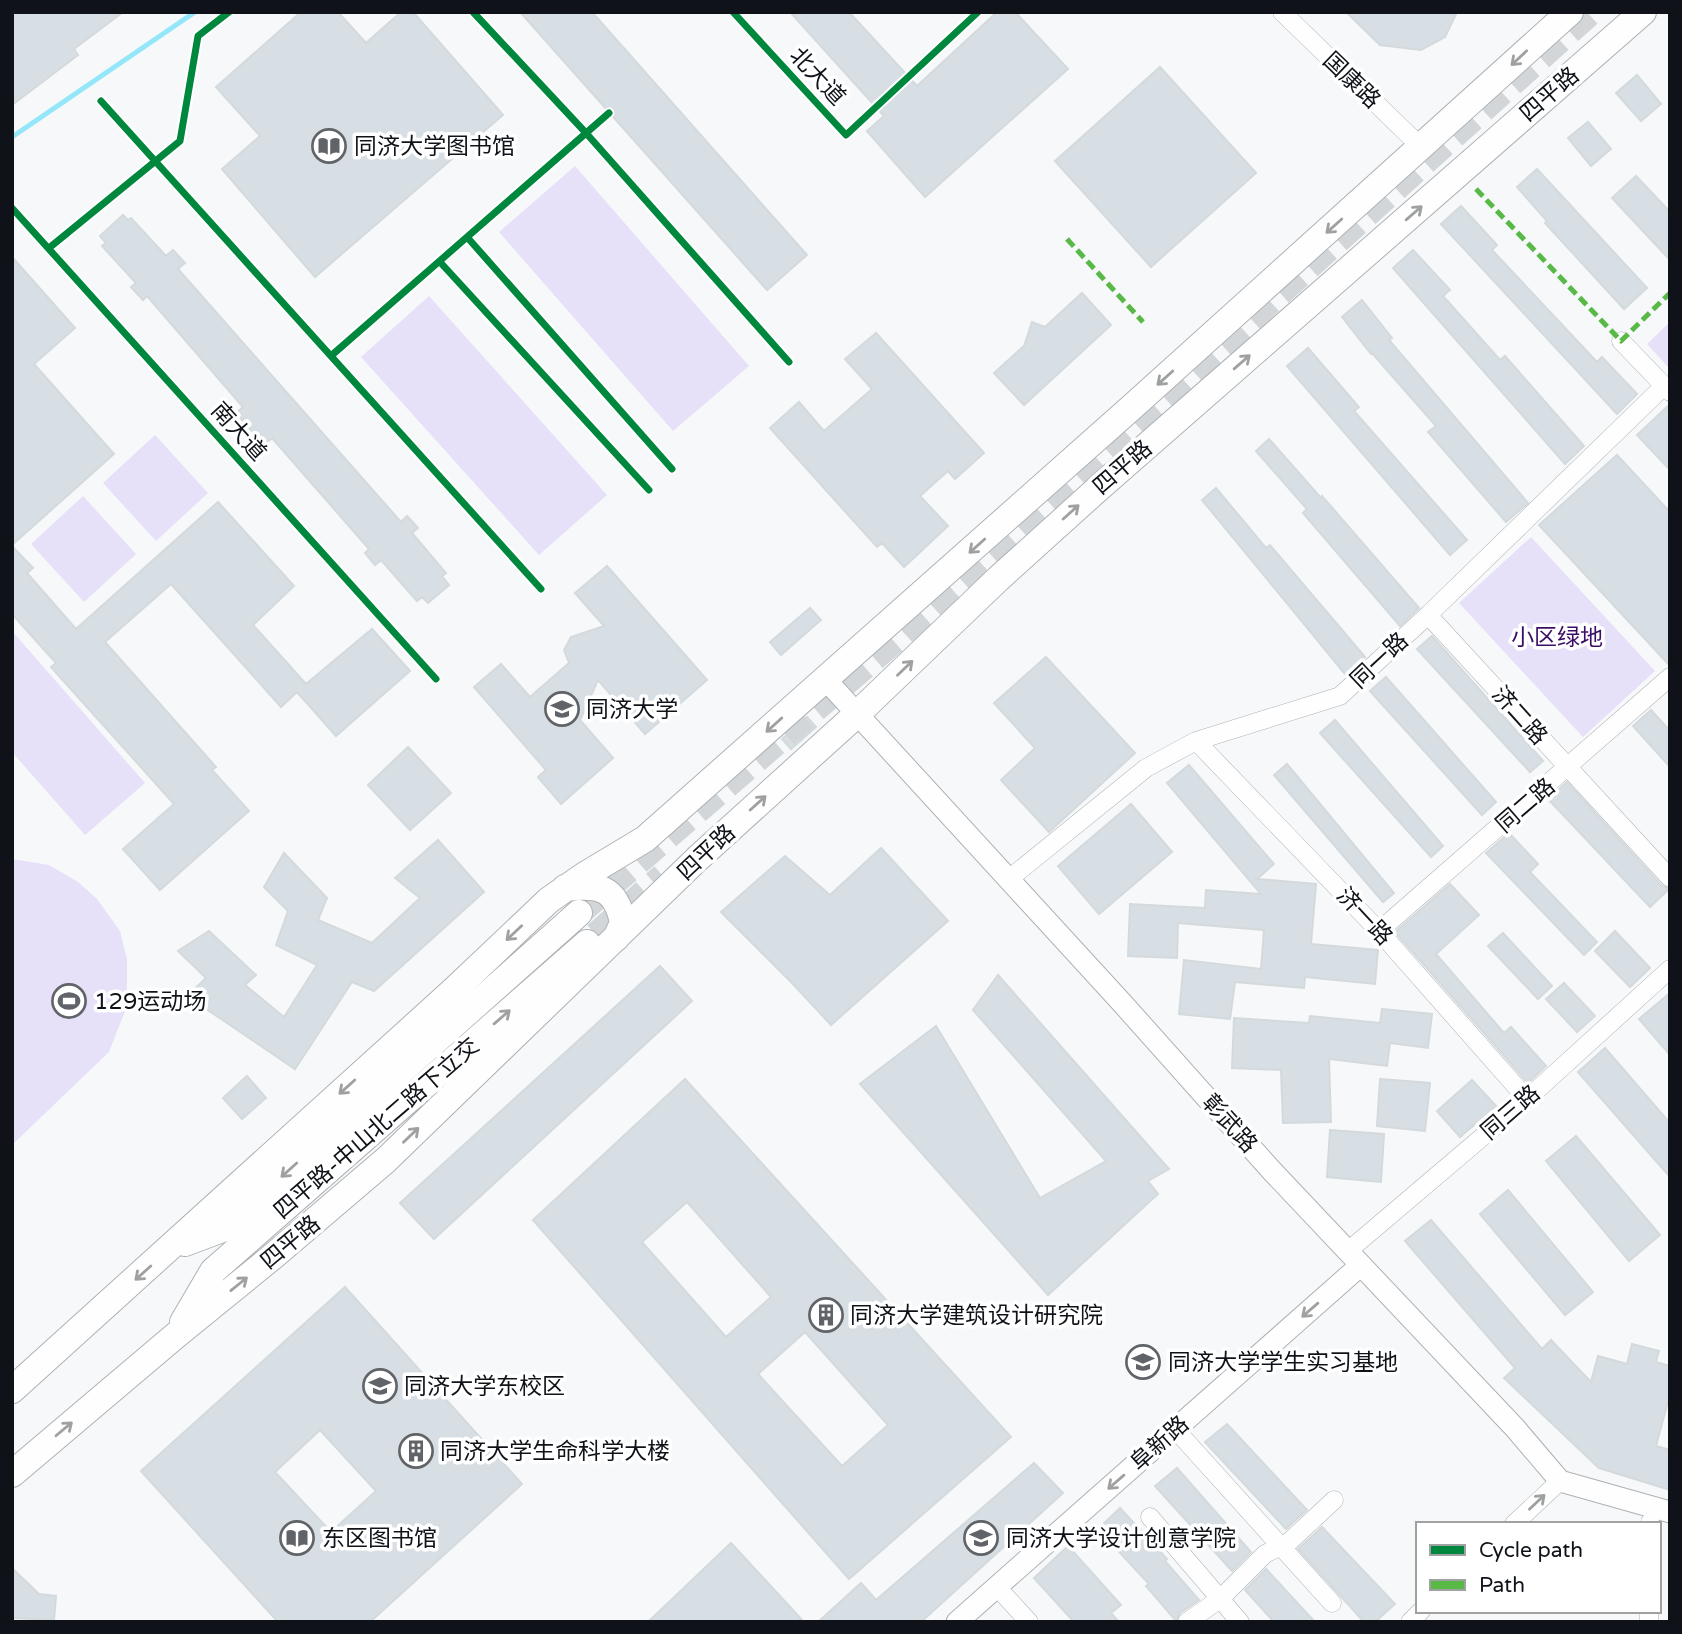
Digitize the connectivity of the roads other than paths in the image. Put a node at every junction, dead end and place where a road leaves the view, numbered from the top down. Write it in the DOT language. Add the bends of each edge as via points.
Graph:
graph roads {
  1 [pos="1282,12"];
  2 [pos="1570,12"];
  3 [pos="1643,12"];
  4 [pos="1422,148"];
  5 [pos="1621,341"];
  6 [pos="1667,389"];
  7 [pos="1428,615"];
  8 [pos="1670,677"];
  9 [pos="825,680"];
  10 [pos="856,715"];
  11 [pos="1196,741"];
  12 [pos="1568,768"];
  13 [pos="1670,878"];
  14 [pos="1009,879"];
  15 [pos="565,888"];
  16 [pos="579,913"];
  17 [pos="1379,931"];
  18 [pos="606,936"];
  19 [pos="1670,969"];
  20 [pos="1527,1099"];
  21 [pos="170,1249"];
  22 [pos="1354,1258"];
  23 [pos="12,1390"];
  24 [pos="1175,1429"];
  25 [pos="12,1474"];
  26 [pos="1560,1480"];
  27 [pos="1334,1500"];
  28 [pos="1670,1512"];
  29 [pos="1150,1517"];
  30 [pos="1516,1522"];
  31 [pos="1281,1546"];
  32 [pos="997,1587"];
  33 [pos="1220,1598"];
  34 [pos="1332,1603"];
  35 [pos="957,1622"];
  36 [pos="1029,1622"];
  37 [pos="1187,1622"];
  38 [pos="1240,1622"];
  1 -- 4 [label="street, 国康路"];
  2 -- 4 [label="main road, 四平路, one-way"];
  10 -- 3 [label="main road, 四平路, one-way" via="1101,486"];
  4 -- 9 [label="main road, 四平路, one-way"];
  5 -- 6 [label="street"];
  6 -- 7 [label="street, 同一路"];
  7 -- 11 [label="street, 同一路" via="1340,695"];
  7 -- 12 [label="street, 济二路"];
  8 -- 12 [label="street, 同二路"];
  9 -- 10 [label="street, 彰武路"];
  9 -- 15 [label="main road, 四平路, one-way" via="645,839"];
  10 -- 14 [label="street, 彰武路"];
  18 -- 10 [label="main road, 四平路, one-way"];
  11 -- 14 [label="street, 同一路" via="1146,768"];
  11 -- 17 [label="street, 济一路"];
  12 -- 13 [label="street, 济二路"];
  12 -- 17 [label="street, 同二路"];
  14 -- 22 [label="street, 彰武路"];
  15 -- 18 [label="main road" via="596,887 611,893 623,923"];
  15 -- 21 [label="main road, 四平路, one-way"];
  16 -- 21 [label="main road, 四平路-中山北二路下立交, one-way" via="225,1228"];
  17 -- 20 [label="street, 济一路"];
  25 -- 18 [label="main road, 四平路-中山北二路下立交, one-way" via="175,1336 213,1271"];
  19 -- 20 [label="street, 同三路"];
  20 -- 22 [label="street, 同三路"];
  21 -- 23 [label="main road, 四平路, one-way"];
  22 -- 24 [label="street, 阜新路, one-way"];
  22 -- 26 [label="street, 彰武路"];
  24 -- 31 [label="street"];
  24 -- 32 [label="street, 阜新路, one-way"];
  26 -- 28 [label="street"];
  30 -- 26 [label="street, one-way"];
  27 -- 31 [label="street"];
  29 -- 33 [label="street"];
  31 -- 33 [label="street" via="1265,1554"];
  31 -- 34 [label="street"];
  32 -- 35 [label="street, 阜新路"];
  32 -- 36 [label="street"];
  33 -- 37 [label="street"];
  33 -- 38 [label="street"];
}
